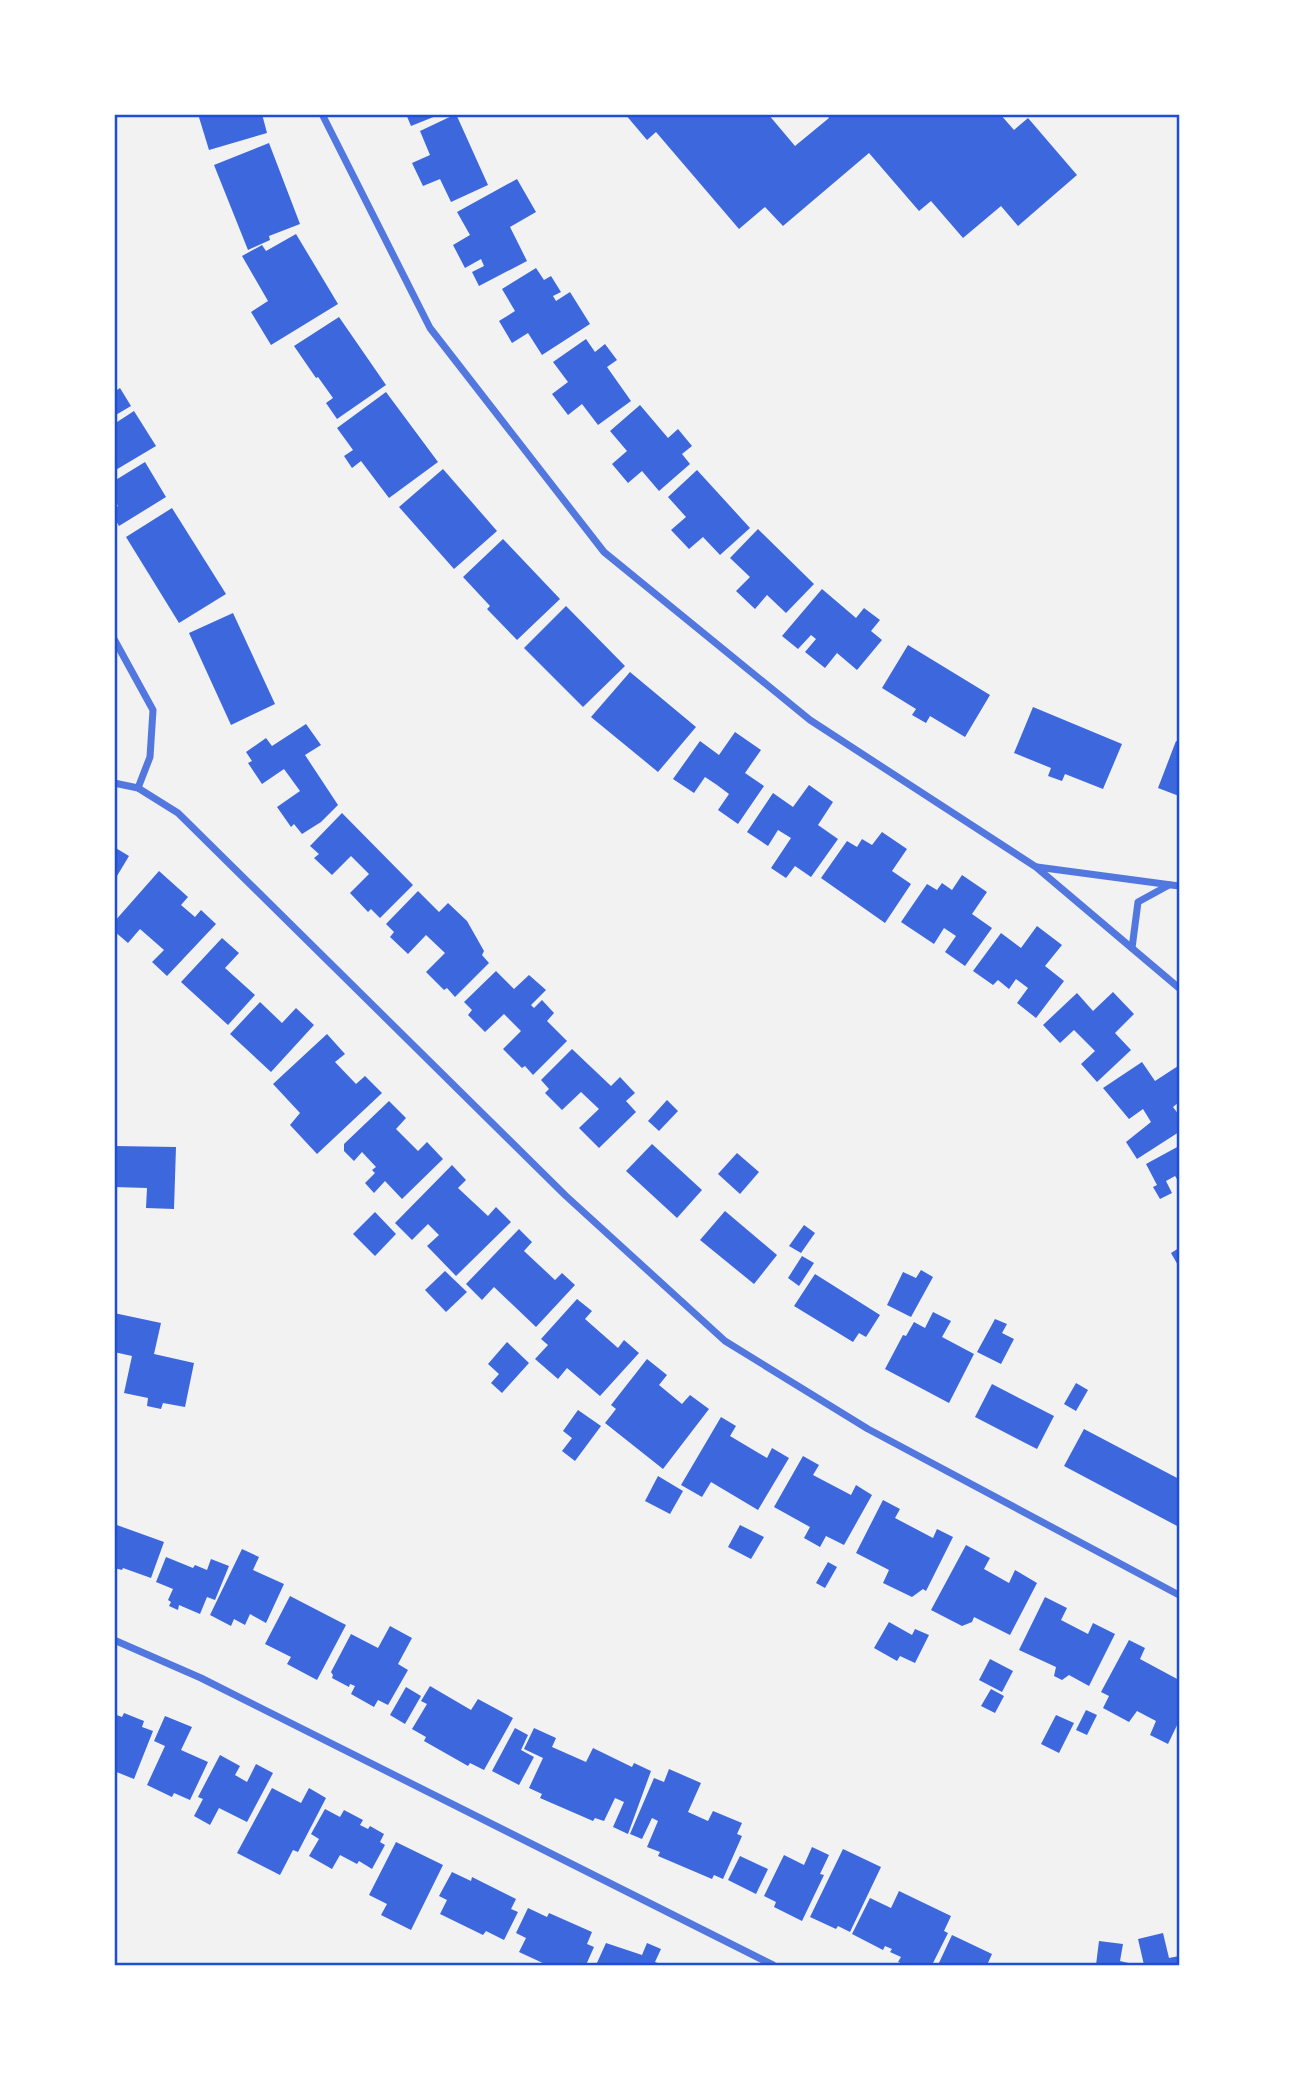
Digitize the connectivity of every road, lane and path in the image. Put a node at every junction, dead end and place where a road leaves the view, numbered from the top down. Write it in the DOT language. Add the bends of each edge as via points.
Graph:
graph roads {
  1 [pos="322,114"];
  2 [pos="114,639"];
  3 [pos="114,783"];
  4 [pos="138,788"];
  5 [pos="1036,867"];
  6 [pos="1170,885"];
  7 [pos="1179,886"];
  8 [pos="1132,948"];
  9 [pos="1179,988"];
  10 [pos="1179,1595"];
  11 [pos="114,1640"];
  12 [pos="773,1965"];
  1 -- 5 [label="street" via="430,328 604,552 810,720"];
  2 -- 4 [label="street" via="153,710 150,757"];
  3 -- 4 [label="street"];
  4 -- 10 [label="street" via="178,813 566,1196 725,1341 868,1429"];
  5 -- 6 [label="street"];
  5 -- 8 [label="street"];
  6 -- 7 [label="street"];
  6 -- 8 [label="street" via="1138,902"];
  8 -- 9 [label="street"];
  11 -- 12 [label="street" via="201,1678"];
}
